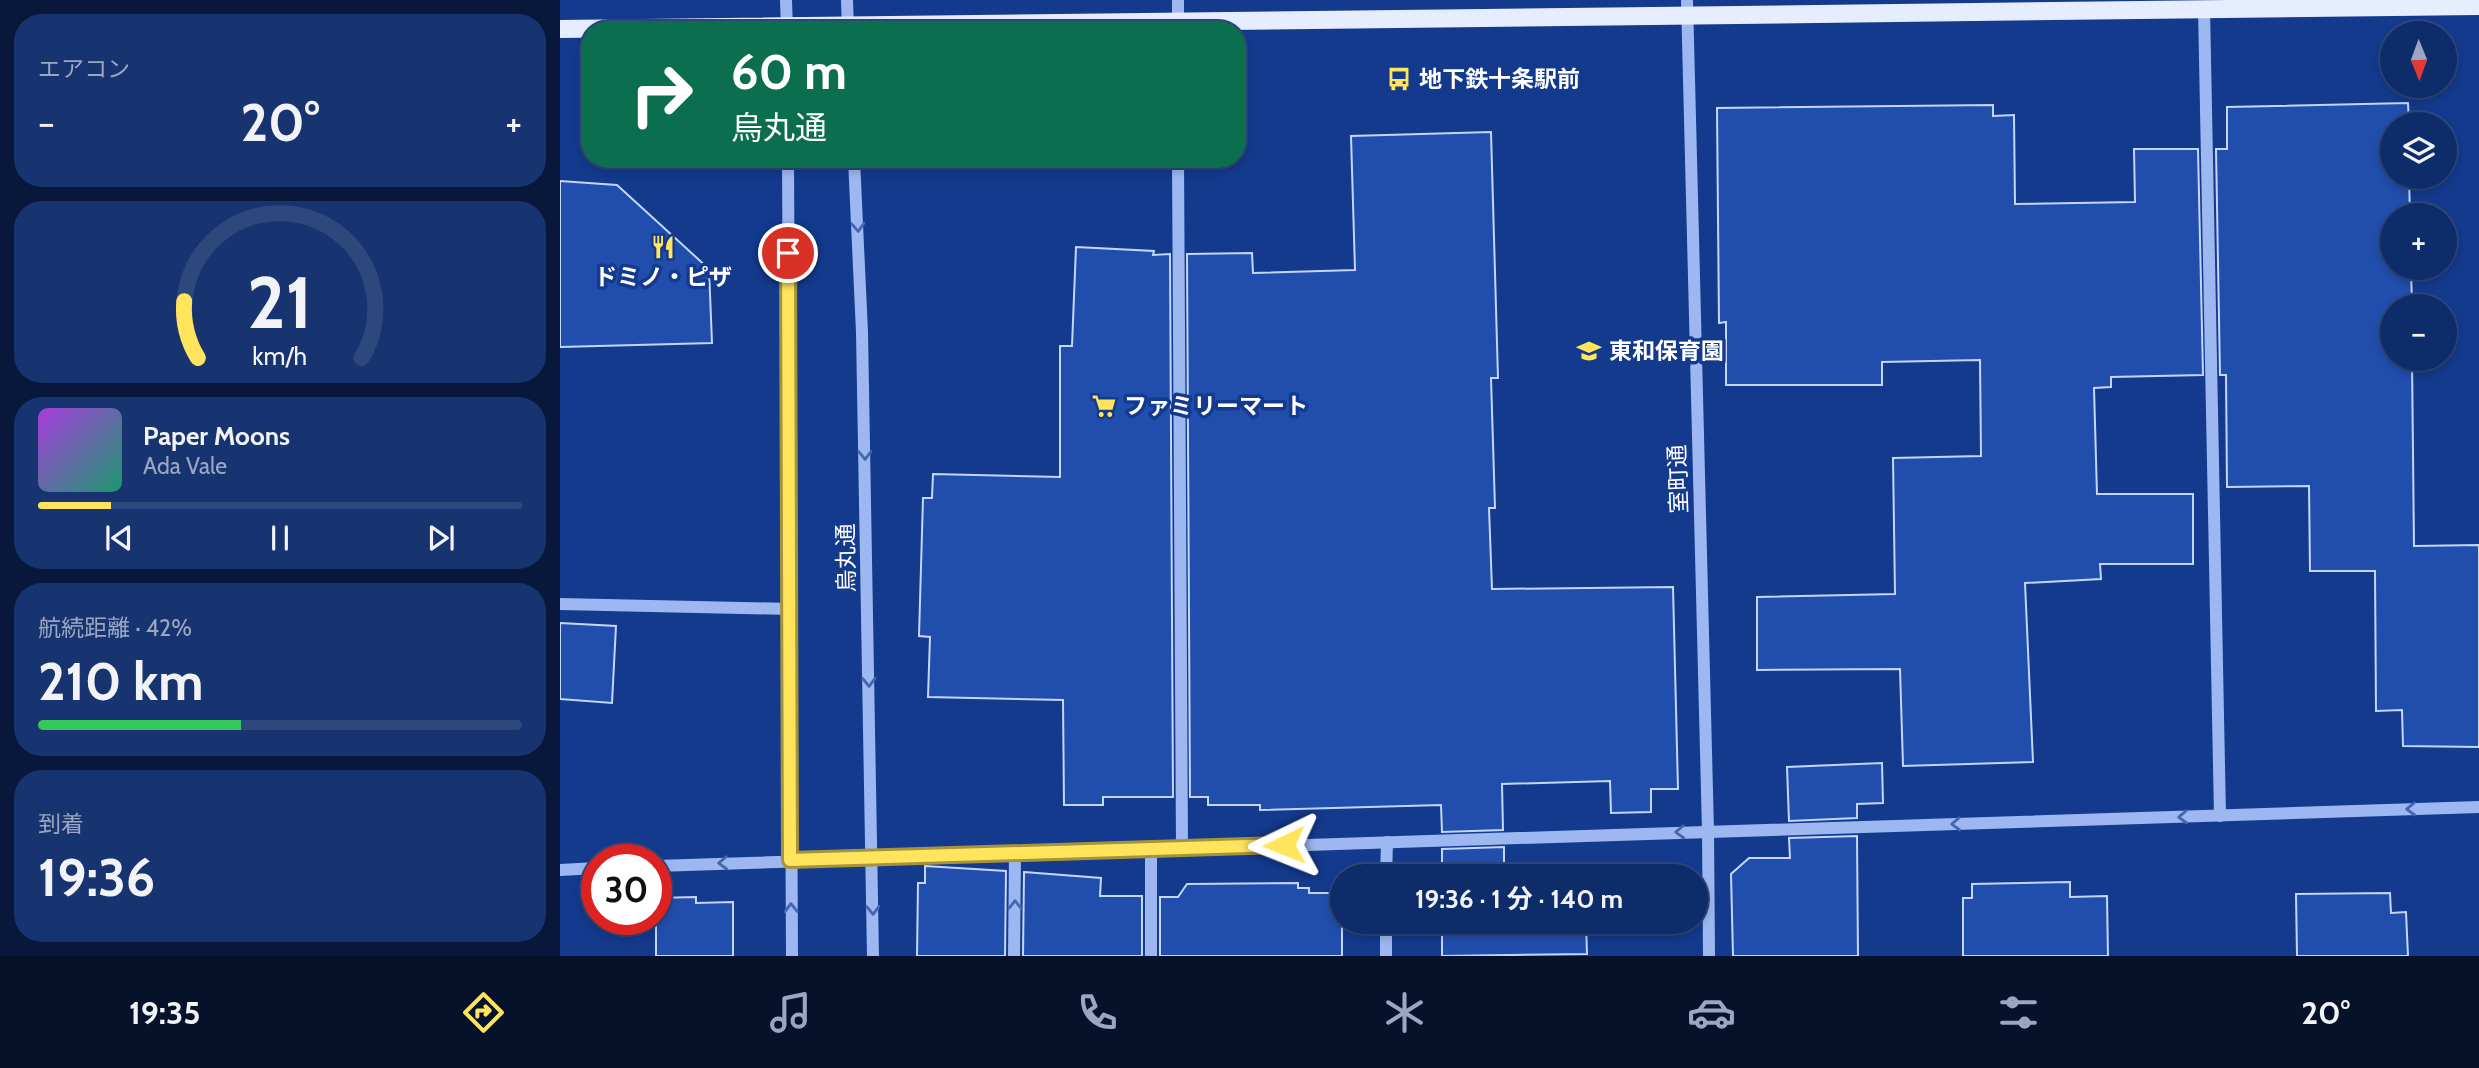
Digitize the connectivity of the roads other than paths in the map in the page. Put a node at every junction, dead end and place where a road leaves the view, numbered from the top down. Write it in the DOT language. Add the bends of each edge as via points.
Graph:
graph roads {
  1 [pos="786,0"];
  2 [pos="847,0"];
  3 [pos="1178,0"];
  4 [pos="2479,6"];
  5 [pos="1687,8"];
  6 [pos="2204,8"];
  7 [pos="787,21"];
  8 [pos="848,21"];
  9 [pos="1178,21"];
  10 [pos="1246,23"];
  11 [pos="560,29"];
  12 [pos="581,29"];
  13 [pos="788,168"];
  14 [pos="854,168"];
  15 [pos="1178,168"];
  16 [pos="560,604"];
  17 [pos="791,609"];
  18 [pos="2479,807"];
  19 [pos="2220,816"];
  20 [pos="1708,831"];
  21 [pos="1387,842"];
  22 [pos="1182,848"];
  23 [pos="1152,849"];
  24 [pos="1015,854"];
  25 [pos="872,858"];
  26 [pos="790,860"];
  27 [pos="1386,864"];
  28 [pos="672,865"];
  29 [pos="581,869"];
  30 [pos="560,870"];
  31 [pos="1386,934"];
  32 [pos="792,956"];
  33 [pos="873,956"];
  34 [pos="1014,956"];
  35 [pos="1151,956"];
  36 [pos="1386,956"];
  37 [pos="1709,956"];
  1 -- 7 [label="street"];
  2 -- 8 [label="street"];
  3 -- 9 [label="street"];
  4 -- 6 [label="main road"];
  5 -- 6 [label="main road"];
  5 -- 10 [label="main road"];
  5 -- 20 [label="street, 室町通"];
  6 -- 19 [label="street"];
  11 -- 12 [label="main road"];
  13 -- 17 [label="street"];
  14 -- 25 [label="street, 烏丸通, one-way"];
  15 -- 22 [label="street"];
  16 -- 17 [label="street"];
  17 -- 26 [label="street"];
  18 -- 19 [label="street, one-way"];
  19 -- 20 [label="street, one-way"];
  20 -- 21 [label="street, one-way"];
  20 -- 37 [label="street, 室町通"];
  21 -- 22 [label="street"];
  21 -- 27 [label="street"];
  22 -- 23 [label="street"];
  23 -- 24 [label="street"];
  23 -- 35 [label="street"];
  24 -- 25 [label="street"];
  34 -- 24 [label="street, one-way"];
  25 -- 26 [label="street"];
  25 -- 33 [label="street, 烏丸通, one-way"];
  26 -- 28 [label="street, one-way"];
  32 -- 26 [label="street, one-way"];
  29 -- 30 [label="street"];
  31 -- 36 [label="street"];
}
